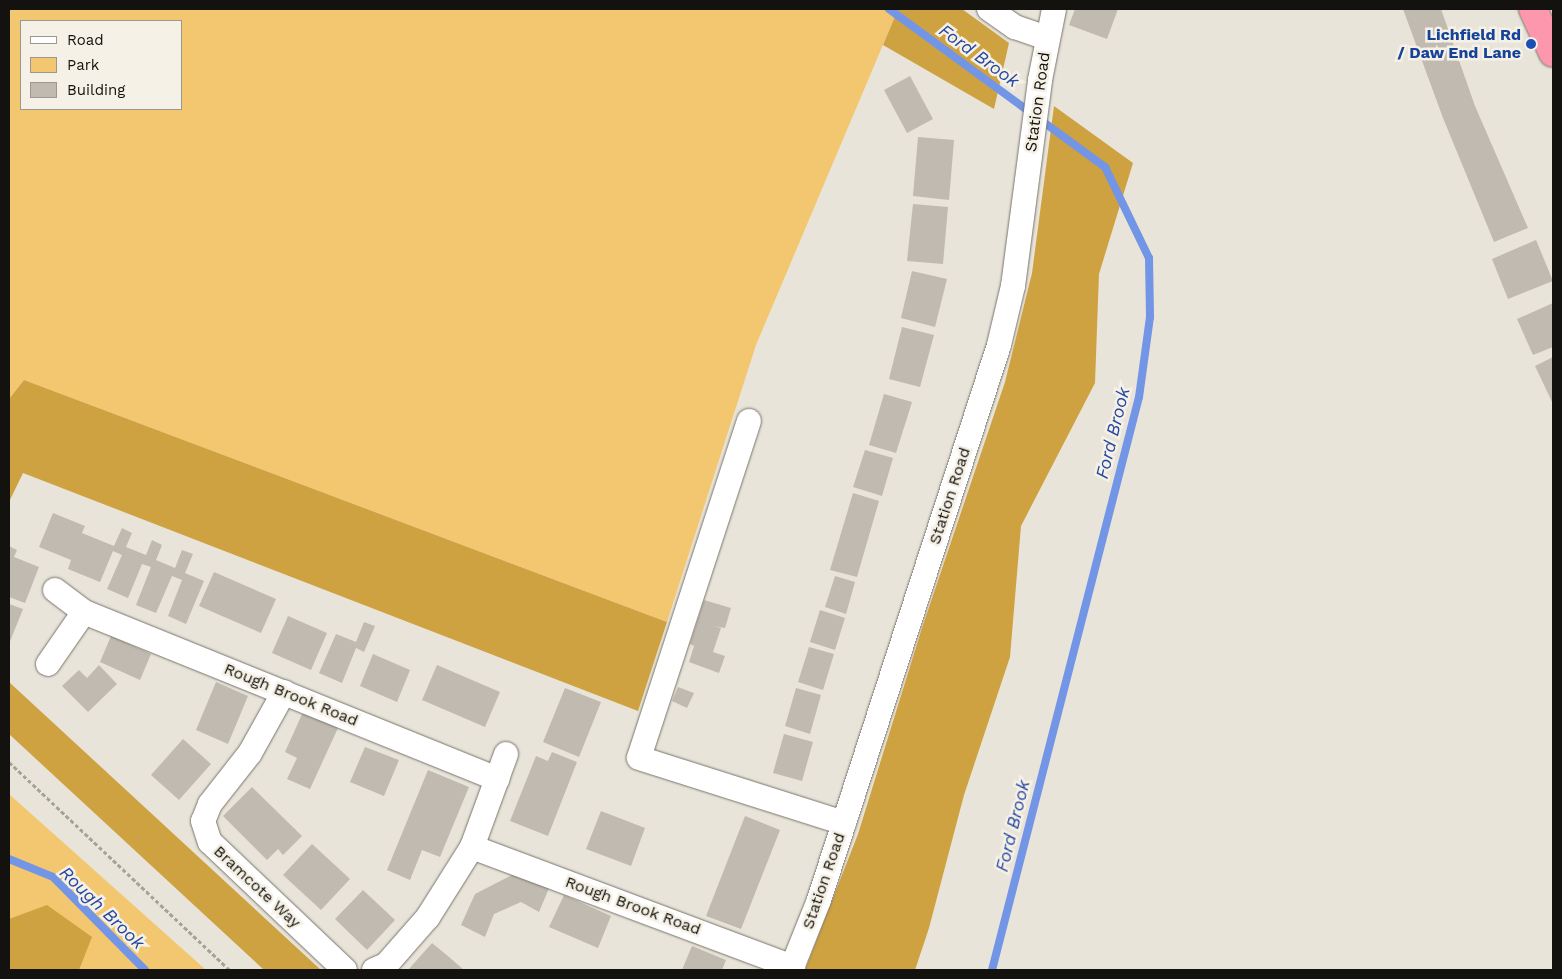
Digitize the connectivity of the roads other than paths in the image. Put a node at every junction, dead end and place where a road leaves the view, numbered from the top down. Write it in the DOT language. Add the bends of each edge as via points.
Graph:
graph roads {
  1 [pos="989,9"];
  2 [pos="1054,9"];
  3 [pos="1532,9"];
  4 [pos="1047,38"];
  5 [pos="1553,53"];
  6 [pos="749,421"];
  7 [pos="55,590"];
  8 [pos="84,612"];
  9 [pos="48,664"];
  10 [pos="284,692"];
  11 [pos="506,754"];
  12 [pos="498,779"];
  13 [pos="844,823"];
  14 [pos="472,847"];
  15 [pos="792,969"];
  16 [pos="345,970"];
  17 [pos="374,970"];
  1 -- 4 [label="street" via="1015,27"];
  2 -- 4 [label="street, Station Road"];
  3 -- 5 [label="highway"];
  4 -- 13 [label="street, Station Road" via="1013,286 999,344"];
  6 -- 13 [label="street" via="639,758"];
  7 -- 8 [label="street, Rough Brook Road"];
  8 -- 9 [label="street"];
  8 -- 10 [label="street, Rough Brook Road"];
  10 -- 12 [label="street, Rough Brook Road"];
  10 -- 16 [label="street, Bramcote Way" via="250,753 210,804 203,821 210,842"];
  11 -- 12 [label="street"];
  12 -- 14 [label="street"];
  13 -- 15 [label="street, Station Road"];
  14 -- 15 [label="street, Rough Brook Road"];
  14 -- 17 [label="street" via="428,917 386,965"];
}
